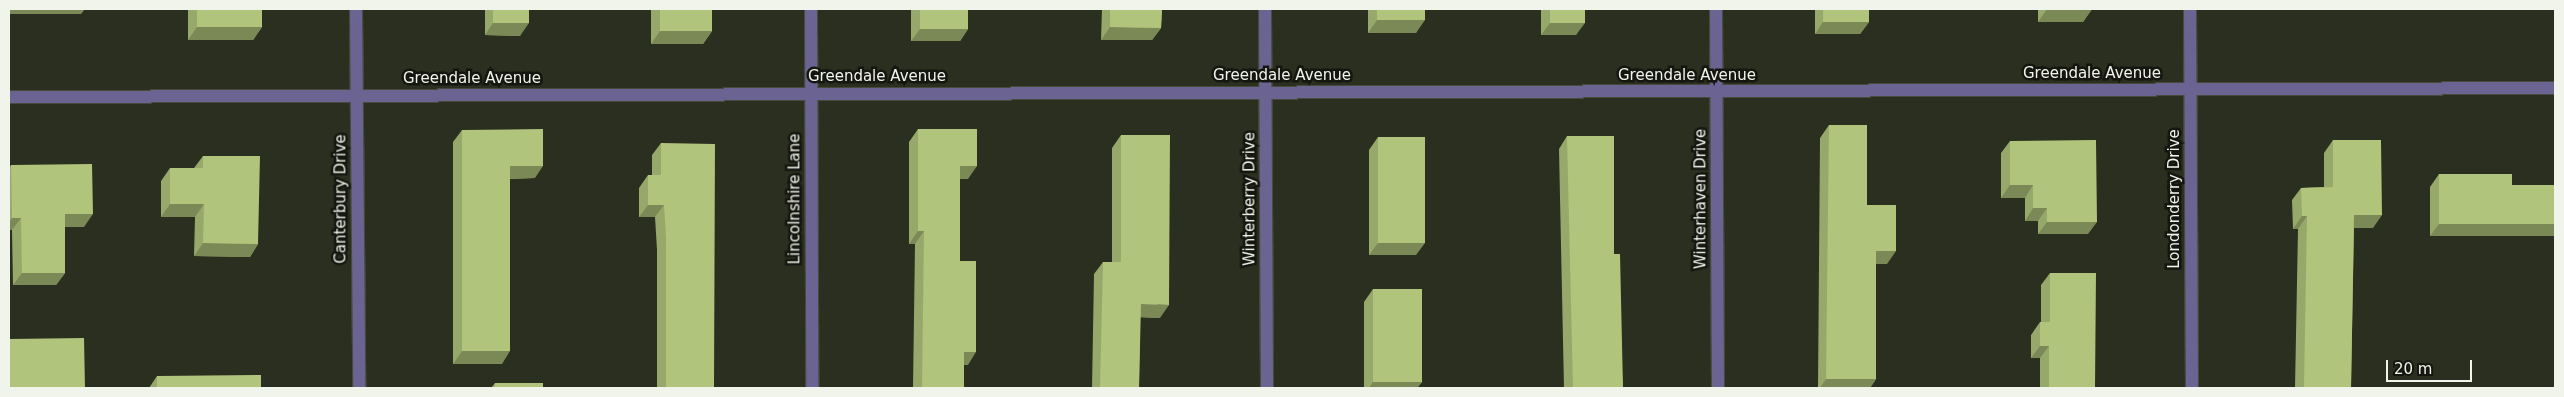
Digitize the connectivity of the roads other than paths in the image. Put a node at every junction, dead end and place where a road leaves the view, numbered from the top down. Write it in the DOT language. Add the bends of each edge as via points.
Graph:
graph roads {
  1 [pos="356,9"];
  2 [pos="811,9"];
  3 [pos="1265,9"];
  4 [pos="1716,9"];
  5 [pos="2190,9"];
  6 [pos="2555,88"];
  7 [pos="2190,90"];
  8 [pos="1266,92"];
  9 [pos="1717,92"];
  10 [pos="811,93"];
  11 [pos="357,96"];
  12 [pos="9,97"];
  13 [pos="358,388"];
  14 [pos="812,388"];
  15 [pos="1267,388"];
  16 [pos="1718,388"];
  17 [pos="2192,388"];
  1 -- 11 [label="street, Canterbury Drive"];
  2 -- 10 [label="street, Lincolnshire Lane"];
  3 -- 8 [label="street, Winterberry Drive"];
  4 -- 9 [label="street, Winterhaven Drive"];
  5 -- 7 [label="street, Londonderry Drive"];
  6 -- 7 [label="street, Greendale Avenue"];
  7 -- 9 [label="street, Greendale Avenue"];
  7 -- 17 [label="street, Londonderry Drive"];
  8 -- 9 [label="street, Greendale Avenue"];
  8 -- 10 [label="street, Greendale Avenue"];
  8 -- 15 [label="street, Winterberry Drive"];
  9 -- 16 [label="street, Winterhaven Drive"];
  10 -- 11 [label="street, Greendale Avenue"];
  10 -- 14 [label="street, Lincolnshire Lane"];
  11 -- 12 [label="street, Greendale Avenue"];
  11 -- 13 [label="street, Canterbury Drive"];
}
